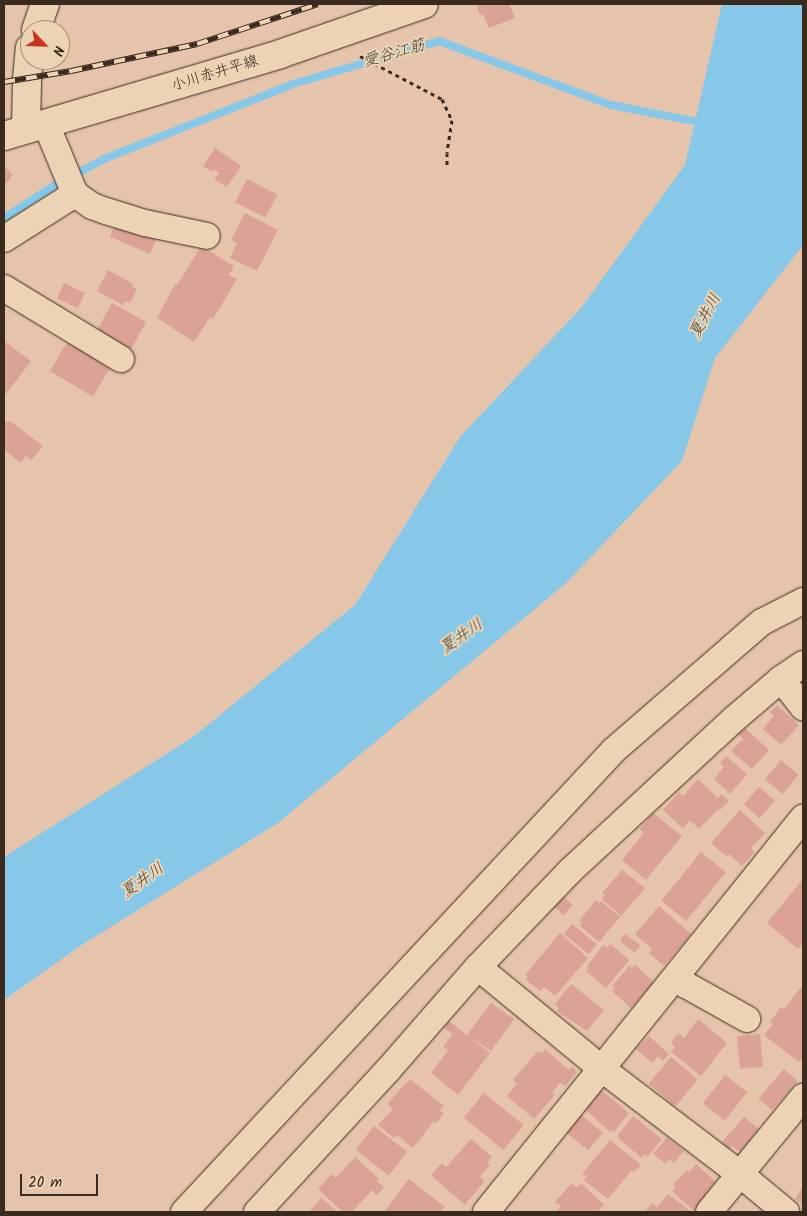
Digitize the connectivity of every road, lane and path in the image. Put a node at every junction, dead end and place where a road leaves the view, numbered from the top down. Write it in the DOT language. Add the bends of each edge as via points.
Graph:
graph roads {
  1 [pos="45,4"];
  2 [pos="424,4"];
  3 [pos="39,20"];
  4 [pos="354,52"];
  5 [pos="28,70"];
  6 [pos="25,130"];
  7 [pos="447,165"];
  8 [pos="75,194"];
  9 [pos="208,236"];
  10 [pos="4,239"];
  11 [pos="4,288"];
  12 [pos="120,359"];
  13 [pos="803,601"];
  14 [pos="803,664"];
  15 [pos="781,679"];
  16 [pos="803,706"];
  17 [pos="803,818"];
  18 [pos="478,967"];
  19 [pos="677,976"];
  20 [pos="747,1018"];
  21 [pos="602,1068"];
  22 [pos="803,1097"];
  23 [pos="740,1174"];
  24 [pos="184,1212"];
  25 [pos="257,1212"];
  26 [pos="486,1212"];
  27 [pos="709,1212"];
  28 [pos="786,1212"];
  1 -- 3 [label="main road"];
  2 -- 6 [label="main road, 小川赤井平線" via="280,54"];
  4 -- 7 [label="path" via="442,99 452,120"];
  5 -- 6 [label="main road"];
  6 -- 8 [label="street"];
  8 -- 9 [label="street" via="106,212"];
  8 -- 10 [label="street"];
  11 -- 12 [label="street"];
  13 -- 24 [label="street" via="762,622 614,750"];
  14 -- 15 [label="street"];
  15 -- 16 [label="street"];
  15 -- 18 [label="street" via="570,870"];
  17 -- 19 [label="street"];
  18 -- 21 [label="street"];
  18 -- 25 [label="street"];
  19 -- 20 [label="street" via="686,985"];
  19 -- 21 [label="street"];
  21 -- 23 [label="street"];
  21 -- 26 [label="street"];
  22 -- 23 [label="street"];
  23 -- 27 [label="street"];
  23 -- 28 [label="street"];
}
